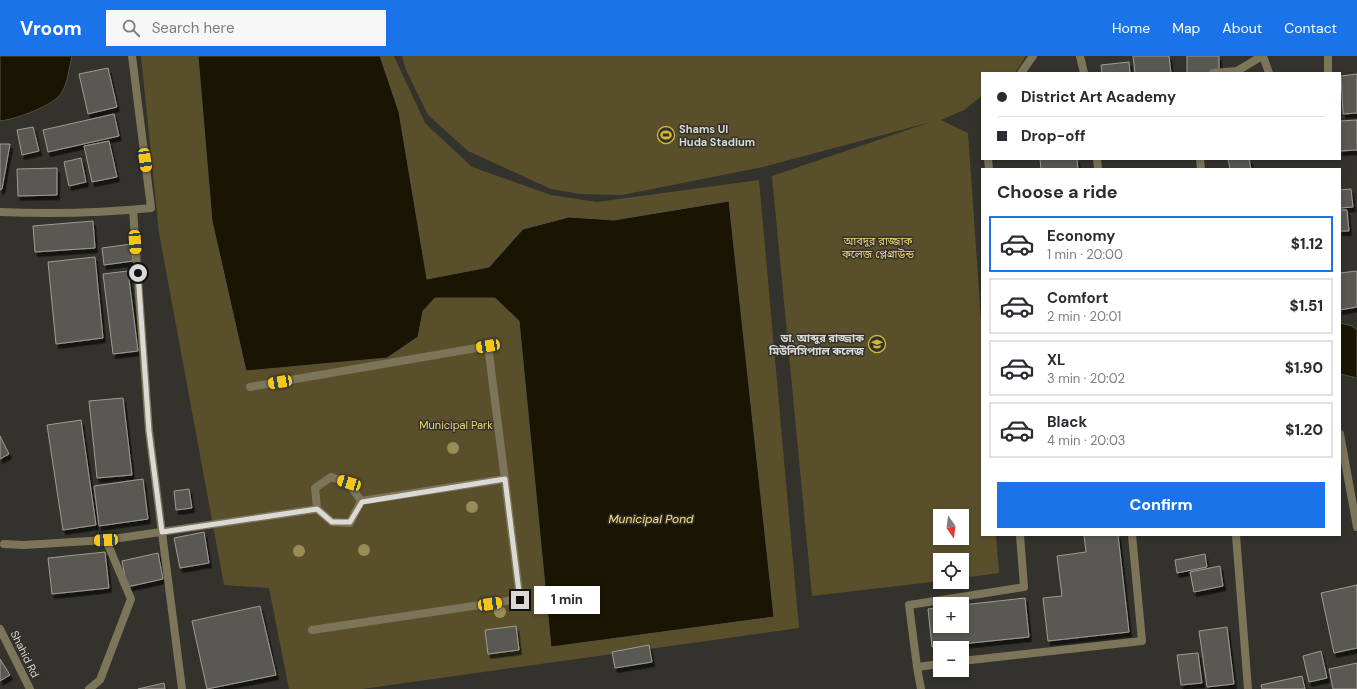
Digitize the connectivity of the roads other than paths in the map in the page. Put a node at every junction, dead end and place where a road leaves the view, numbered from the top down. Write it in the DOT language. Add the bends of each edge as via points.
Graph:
graph roads {
  1 [pos="132,56"];
  2 [pos="1033,56"];
  3 [pos="1080,56"];
  4 [pos="1263,56"];
  5 [pos="1328,56"];
  6 [pos="1022,72"];
  7 [pos="1084,72"];
  8 [pos="1221,72"];
  9 [pos="1269,72"];
  10 [pos="1328,72"];
  11 [pos="133,210"];
  12 [pos="0,212"];
  13 [pos="250,386"];
  14 [pos="1341,439"];
  15 [pos="505,479"];
  16 [pos="362,502"];
  17 [pos="317,509"];
  18 [pos="1357,527"];
  19 [pos="162,532"];
  20 [pos="1020,536"];
  21 [pos="1132,536"];
  22 [pos="1236,536"];
  23 [pos="106,540"];
  24 [pos="4,544"];
  25 [pos="0,629"];
  26 [pos="312,630"];
  27 [pos="969,660"];
  28 [pos="933,665"];
  29 [pos="917,667"];
  30 [pos="30,689"];
  31 [pos="89,689"];
  32 [pos="182,689"];
  33 [pos="921,689"];
  34 [pos="1248,689"];
  1 -- 11 [label="street" via="152,208"];
  2 -- 6 [label="street"];
  3 -- 7 [label="street"];
  4 -- 8 [label="street" via="1237,70"];
  4 -- 9 [label="street"];
  5 -- 10 [label="street"];
  11 -- 12 [label="street" via="45,214"];
  11 -- 19 [label="street" via="149,431"];
  13 -- 15 [label="street" via="488,346"];
  14 -- 18 [label="street"];
  15 -- 16 [label="street"];
  15 -- 26 [label="street" via="520,600"];
  16 -- 17 [label="street" via="350,522 332,522"];
  16 -- 17 [label="street" via="349,483 331,477 315,488"];
  17 -- 19 [label="street"];
  19 -- 23 [label="street"];
  19 -- 32 [label="street"];
  20 -- 29 [label="street" via="1024,587 909,606"];
  21 -- 27 [label="street" via="1142,641"];
  22 -- 34 [label="street"];
  23 -- 24 [label="street"];
  23 -- 31 [label="street" via="131,599 100,680"];
  25 -- 30 [label="street, Shahid Rd"];
  28 -- 29 [label="street"];
  29 -- 33 [label="street"];
}
